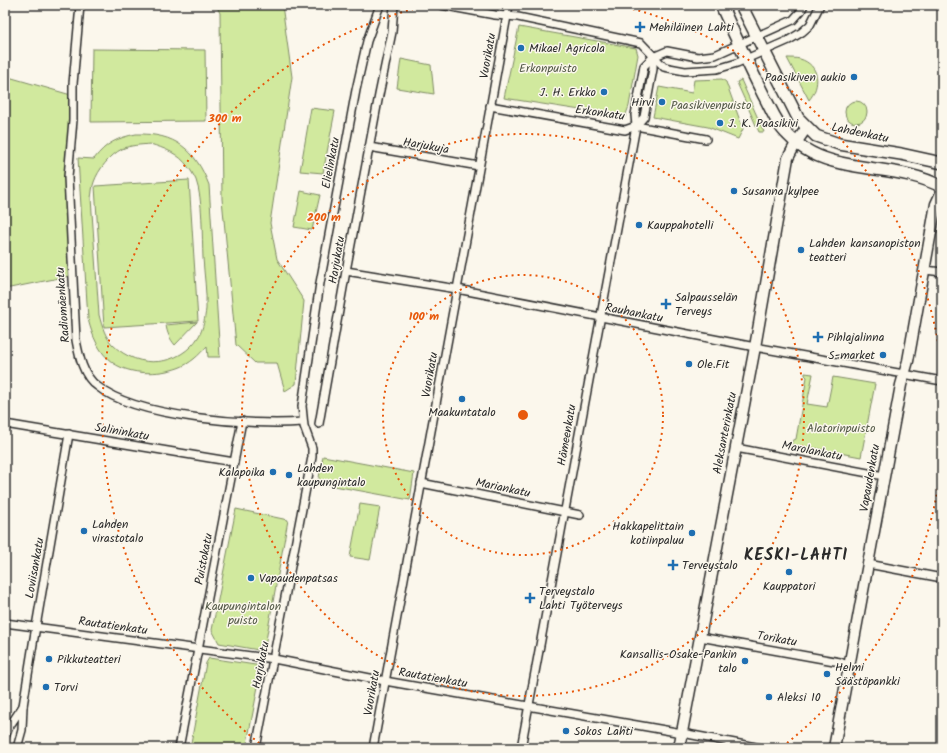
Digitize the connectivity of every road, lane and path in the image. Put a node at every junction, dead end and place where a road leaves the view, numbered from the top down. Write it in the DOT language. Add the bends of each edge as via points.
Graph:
graph roads {
  1 [pos="80,5"];
  2 [pos="380,5"];
  3 [pos="394,5"];
  4 [pos="441,5"];
  5 [pos="509,5"];
  6 [pos="721,5"];
  7 [pos="741,5"];
  8 [pos="804,5"];
  9 [pos="820,5"];
  10 [pos="507,16"];
  11 [pos="756,36"];
  12 [pos="739,45"];
  13 [pos="764,51"];
  14 [pos="653,57"];
  15 [pos="746,60"];
  16 [pos="490,106"];
  17 [pos="636,126"];
  18 [pos="807,127"];
  19 [pos="706,139"];
  20 [pos="796,143"];
  21 [pos="369,147"];
  22 [pos="942,163"];
  23 [pos="479,166"];
  24 [pos="942,187"];
  25 [pos="942,191"];
  26 [pos="346,270"];
  27 [pos="925,270"];
  28 [pos="942,272"];
  29 [pos="457,289"];
  30 [pos="600,317"];
  31 [pos="755,347"];
  32 [pos="905,374"];
  33 [pos="942,381"];
  34 [pos="242,421"];
  35 [pos="303,422"];
  36 [pos="5,424"];
  37 [pos="319,424"];
  38 [pos="68,438"];
  39 [pos="736,448"];
  40 [pos="234,462"];
  41 [pos="884,476"];
  42 [pos="421,483"];
  43 [pos="564,512"];
  44 [pos="580,515"];
  45 [pos="868,564"];
  46 [pos="942,578"];
  47 [pos="5,623"];
  48 [pos="35,627"];
  49 [pos="700,637"];
  50 [pos="198,649"];
  51 [pos="274,659"];
  52 [pos="849,666"];
  53 [pos="385,681"];
  54 [pos="23,706"];
  55 [pos="529,706"];
  56 [pos="682,733"];
  57 [pos="5,737"];
  58 [pos="17,748"];
  59 [pos="179,748"];
  60 [pos="256,748"];
  61 [pos="373,748"];
  62 [pos="521,748"];
  63 [pos="679,748"];
  64 [pos="761,748"];
  65 [pos="834,748"];
  1 -- 34 [label="street, Radiomäenkatu" via="68,177 74,322 80,358 96,386 114,397 146,408 176,414"];
  2 -- 35 [label="street, Elielinkatu" via="367,40 320,283 302,406"];
  3 -- 21 [label="street, Harjukatu" via="392,32"];
  4 -- 10 [label="street"];
  5 -- 10 [label="street, Vuorikatu"];
  6 -- 12 [label="main road"];
  7 -- 11 [label="main road, Lahdenkatu"];
  8 -- 11 [label="street" via="794,20"];
  9 -- 13 [label="street" via="810,25 802,32"];
  10 -- 14 [label="street" via="641,43"];
  10 -- 16 [label="street, Vuorikatu"];
  11 -- 12 [label="street"];
  11 -- 13 [label="main road, Lahdenkatu"];
  12 -- 14 [label="street" via="707,57 666,51"];
  12 -- 15 [label="main road"];
  13 -- 15 [label="street"];
  13 -- 18 [label="main road, Lahdenkatu" via="798,118"];
  14 -- 15 [label="street" via="664,67 686,70 717,69"];
  14 -- 17 [label="street, Hämeenkatu" via="644,117"];
  15 -- 20 [label="main road" via="782,129"];
  16 -- 17 [label="street, Erkonkatu" via="625,130"];
  16 -- 23 [label="street, Vuorikatu"];
  17 -- 19 [label="street, Erkonkatu"];
  17 -- 30 [label="street, Hämeenkatu"];
  18 -- 20 [label="main road, Aleksanterinkatu"];
  18 -- 22 [label="main road, Lahdenkatu" via="816,136 839,144"];
  20 -- 24 [label="main road" via="826,159 905,174"];
  20 -- 31 [label="main road, Aleksanterinkatu" via="788,158"];
  21 -- 23 [label="street, Harjukuja"];
  21 -- 26 [label="street, Harjukatu"];
  23 -- 29 [label="street, Vuorikatu"];
  25 -- 27 [label="main road, Vapaudenkatu" via="936,204"];
  26 -- 29 [label="street, Rauhankatu"];
  26 -- 37 [label="street, Harjukatu"];
  27 -- 28 [label="street"];
  27 -- 32 [label="main road, Vapaudenkatu"];
  29 -- 30 [label="street, Rauhankatu"];
  29 -- 42 [label="street, Vuorikatu"];
  30 -- 31 [label="street, Rauhankatu"];
  30 -- 43 [label="street, Hämeenkatu"];
  31 -- 32 [label="street, Rauhankatu"];
  31 -- 39 [label="main road, Aleksanterinkatu"];
  32 -- 33 [label="street, Rauhankatu"];
  32 -- 41 [label="main road, Vapaudenkatu" via="900,385"];
  34 -- 35 [label="street, Radiomäenkatu"];
  34 -- 40 [label="street, Puistokatu"];
  35 -- 51 [label="street, Harjukatu" via="312,448 312,457"];
  36 -- 38 [label="street, Salininkatu"];
  38 -- 40 [label="street, Salininkatu"];
  38 -- 48 [label="street, Loviisankatu"];
  39 -- 41 [label="street, Marolankatu"];
  39 -- 49 [label="main road, Aleksanterinkatu"];
  40 -- 50 [label="street, Puistokatu"];
  41 -- 45 [label="main road, Vapaudenkatu"];
  42 -- 43 [label="street, Mariankatu"];
  42 -- 53 [label="street, Vuorikatu"];
  43 -- 44 [label="street, Mariankatu"];
  43 -- 55 [label="street, Hämeenkatu"];
  45 -- 46 [label="street"];
  45 -- 52 [label="main road, Vapaudenkatu"];
  47 -- 48 [label="street, Rautatienkatu"];
  48 -- 50 [label="street, Rautatienkatu"];
  48 -- 54 [label="street, Loviisankatu"];
  49 -- 52 [label="street, Torikatu" via="840,662"];
  49 -- 56 [label="main road, Aleksanterinkatu"];
  50 -- 51 [label="street, Rautatienkatu"];
  50 -- 59 [label="street, Puistokatu"];
  51 -- 53 [label="street, Rautatienkatu"];
  51 -- 60 [label="street, Harjukatu"];
  52 -- 65 [label="main road, Vapaudenkatu"];
  53 -- 55 [label="street, Rautatienkatu"];
  53 -- 61 [label="street, Vuorikatu"];
  54 -- 57 [label="street, Loviisankatu"];
  54 -- 58 [label="street, Loviisankatu" via="22,730"];
  55 -- 56 [label="street, Rautatienkatu"];
  55 -- 62 [label="street, Hämeenkatu"];
  56 -- 63 [label="main road, Aleksanterinkatu"];
  56 -- 64 [label="street, Rautatienkatu"];
}
